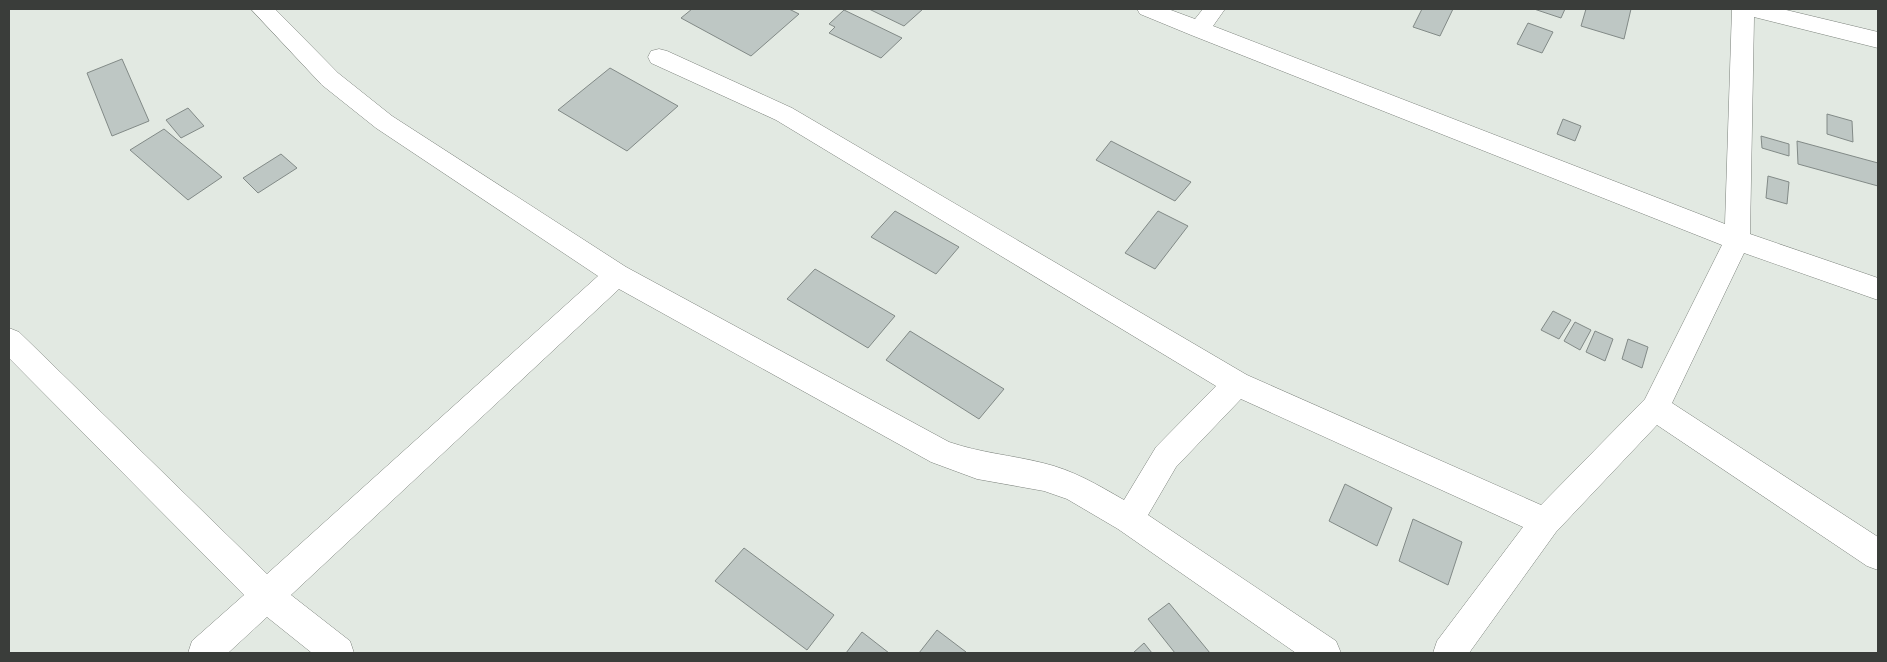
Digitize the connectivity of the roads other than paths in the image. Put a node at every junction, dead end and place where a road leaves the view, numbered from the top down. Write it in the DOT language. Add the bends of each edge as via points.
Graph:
graph roads {
  1 [pos="262,9"];
  2 [pos="1148,9"];
  3 [pos="1214,9"];
  4 [pos="1743,9"];
  5 [pos="1753,9"];
  6 [pos="1199,30"];
  7 [pos="1878,40"];
  8 [pos="659,57"];
  9 [pos="1737,240"];
  10 [pos="617,275"];
  11 [pos="1878,289"];
  12 [pos="9,340"];
  13 [pos="1237,384"];
  14 [pos="1655,408"];
  15 [pos="1129,519"];
  16 [pos="1544,522"];
  17 [pos="1878,555"];
  18 [pos="267,596"];
  19 [pos="204,653"];
  20 [pos="338,653"];
  21 [pos="1324,653"];
  22 [pos="1449,653"];
  1 -- 10 [label="street" via="330,79 384,122"];
  2 -- 6 [label="street"];
  3 -- 6 [label="street"];
  4 -- 9 [label="street"];
  5 -- 7 [label="street"];
  6 -- 9 [label="street"];
  8 -- 13 [label="street" via="784,114"];
  9 -- 11 [label="street"];
  9 -- 14 [label="street"];
  10 -- 15 [label="street" via="941,453 977,464 1044,477 1076,488"];
  10 -- 18 [label="street"];
  12 -- 18 [label="street"];
  13 -- 15 [label="street" via="1166,457"];
  13 -- 16 [label="street"];
  14 -- 16 [label="street"];
  14 -- 17 [label="street"];
  15 -- 21 [label="street"];
  16 -- 22 [label="street"];
  18 -- 19 [label="street"];
  18 -- 20 [label="street"];
}
